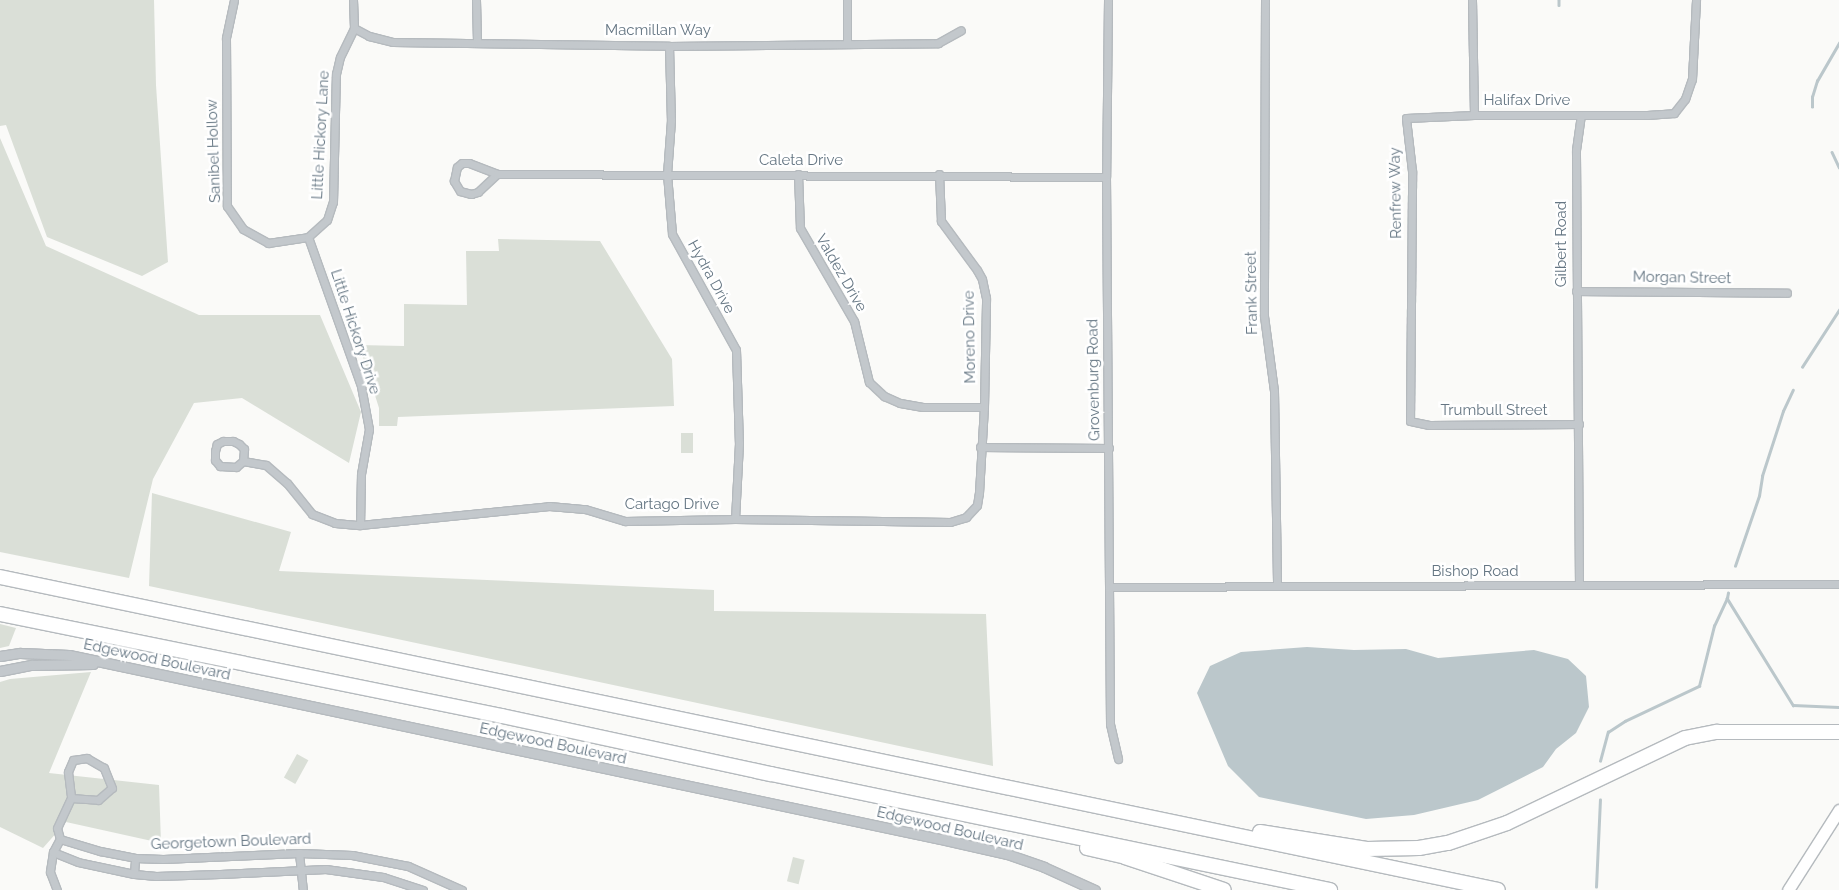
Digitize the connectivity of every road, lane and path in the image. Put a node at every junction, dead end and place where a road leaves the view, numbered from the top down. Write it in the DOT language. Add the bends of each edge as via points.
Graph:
graph roads {
  1 [pos="234,0"];
  2 [pos="353,0"];
  3 [pos="476,0"];
  4 [pos="847,0"];
  5 [pos="1108,0"];
  6 [pos="1264,0"];
  7 [pos="1472,0"];
  8 [pos="1696,0"];
  9 [pos="354,28"];
  10 [pos="962,30"];
  11 [pos="477,42"];
  12 [pos="847,43"];
  13 [pos="668,46"];
  14 [pos="1581,114"];
  15 [pos="1474,115"];
  16 [pos="497,174"];
  17 [pos="667,174"];
  18 [pos="798,174"];
  19 [pos="939,174"];
  20 [pos="1106,177"];
  21 [pos="308,237"];
  22 [pos="1576,290"];
  23 [pos="1787,294"];
  24 [pos="984,407"];
  25 [pos="1410,421"];
  26 [pos="1579,424"];
  27 [pos="980,447"];
  28 [pos="1108,448"];
  29 [pos="243,461"];
  30 [pos="974,510"];
  31 [pos="735,519"];
  32 [pos="360,525"];
  33 [pos="0,577"];
  34 [pos="1839,584"];
  35 [pos="1579,585"];
  36 [pos="1277,586"];
  37 [pos="1110,587"];
  38 [pos="0,614"];
  39 [pos="0,656"];
  40 [pos="106,664"];
  41 [pos="0,671"];
  42 [pos="1839,732"];
  43 [pos="1118,760"];
  44 [pos="866,792"];
  45 [pos="71,798"];
  46 [pos="1839,810"];
  47 [pos="1182,825"];
  48 [pos="60,839"];
  49 [pos="53,852"];
  50 [pos="299,853"];
  51 [pos="135,858"];
  52 [pos="302,870"];
  53 [pos="134,874"];
  54 [pos="57,890"];
  55 [pos="303,890"];
  56 [pos="423,890"];
  57 [pos="462,890"];
  58 [pos="1095,890"];
  59 [pos="1224,890"];
  60 [pos="1330,890"];
  61 [pos="1498,890"];
  62 [pos="1788,890"];
  1 -- 21 [label="street, Sanibel Hollow" via="226,38 227,206 243,229 268,243"];
  2 -- 9 [label="street"];
  3 -- 11 [label="street"];
  4 -- 12 [label="street"];
  5 -- 20 [label="street, Grovenburg Road"];
  6 -- 36 [label="street, Frank Street" via="1264,316 1274,391"];
  7 -- 15 [label="street"];
  8 -- 14 [label="street" via="1692,79 1685,98 1674,113"];
  9 -- 11 [label="street, Macmillan Way" via="393,42"];
  9 -- 21 [label="street, Little Hickory Lane" via="336,74 333,202 327,220"];
  10 -- 12 [label="street, Macmillan Way" via="938,43"];
  11 -- 13 [label="street, Macmillan Way"];
  12 -- 13 [label="street, Macmillan Way"];
  13 -- 17 [label="street, Hydra Drive" via="671,120"];
  14 -- 15 [label="street, Halifax Drive"];
  14 -- 22 [label="street, Gilbert Road" via="1576,150"];
  15 -- 25 [label="street, Renfrew Way" via="1406,118 1412,171"];
  16 -- 16 [label="street, Caleta Drive" via="462,163 457,167 454,181 460,191 471,194 478,192"];
  16 -- 17 [label="street, Caleta Drive"];
  17 -- 18 [label="street, Caleta Drive"];
  17 -- 31 [label="street, Hydra Drive" via="672,234 736,350 739,443"];
  18 -- 19 [label="street, Caleta Drive"];
  18 -- 24 [label="street, Valdez Drive" via="800,228 854,321 869,382 884,396 900,404"];
  19 -- 20 [label="street, Caleta Drive"];
  19 -- 24 [label="street, Moreno Drive" via="941,221 977,270 984,287"];
  20 -- 28 [label="street, Grovenburg Road"];
  21 -- 32 [label="street, Little Hickory Drive" via="363,395 369,429 361,474"];
  22 -- 23 [label="street, Morgan Street"];
  22 -- 26 [label="street, Gilbert Road"];
  24 -- 27 [label="street, Moreno Drive"];
  25 -- 26 [label="street, Trumbull Street" via="1429,425"];
  26 -- 35 [label="street, Gilbert Road"];
  27 -- 28 [label="street"];
  27 -- 30 [label="street, Moreno Drive" via="979,493"];
  28 -- 37 [label="street, Grovenburg Road"];
  29 -- 29 [label="street, Cartago Drive" via="236,467 220,466 215,460 217,444 223,441 240,444 244,449"];
  29 -- 32 [label="street, Cartago Drive" via="266,465 287,483 312,514 335,523"];
  30 -- 31 [label="street, Cartago Drive" via="966,517 950,522"];
  31 -- 32 [label="street, Cartago Drive" via="625,521 585,509 549,506"];
  33 -- 47 [label="highway"];
  34 -- 35 [label="street, Bishop Road"];
  35 -- 36 [label="street, Bishop Road"];
  36 -- 37 [label="street, Bishop Road"];
  37 -- 43 [label="street, Grovenburg Road" via="1110,724"];
  38 -- 44 [label="highway"];
  39 -- 40 [label="street, Edgewood Boulevard" via="20,653 69,655"];
  40 -- 41 [label="street" via="32,665"];
  40 -- 58 [label="street, Edgewood Boulevard" via="1007,854"];
  42 -- 47 [label="highway" via="1717,732 1693,736 1507,823 1477,835 1418,848 1367,849 1195,820"];
  44 -- 59 [label="highway" via="1125,857"];
  44 -- 60 [label="highway"];
  45 -- 45 [label="street" via="98,800 112,788 104,768 87,758 72,760 68,772"];
  45 -- 48 [label="street" via="56,828"];
  46 -- 62 [label="main road"];
  47 -- 61 [label="highway"];
  48 -- 49 [label="street"];
  48 -- 51 [label="street, Georgetown Boulevard"];
  49 -- 53 [label="street, Georgetown Boulevard" via="78,862"];
  49 -- 54 [label="street" via="50,872"];
  50 -- 51 [label="street, Georgetown Boulevard" via="219,858"];
  50 -- 52 [label="street"];
  50 -- 57 [label="street, Georgetown Boulevard" via="352,855 388,861 431,875"];
  51 -- 53 [label="street"];
  52 -- 53 [label="street, Georgetown Boulevard" via="202,875"];
  52 -- 55 [label="street"];
  52 -- 56 [label="street, Georgetown Boulevard" via="356,871"];
}
